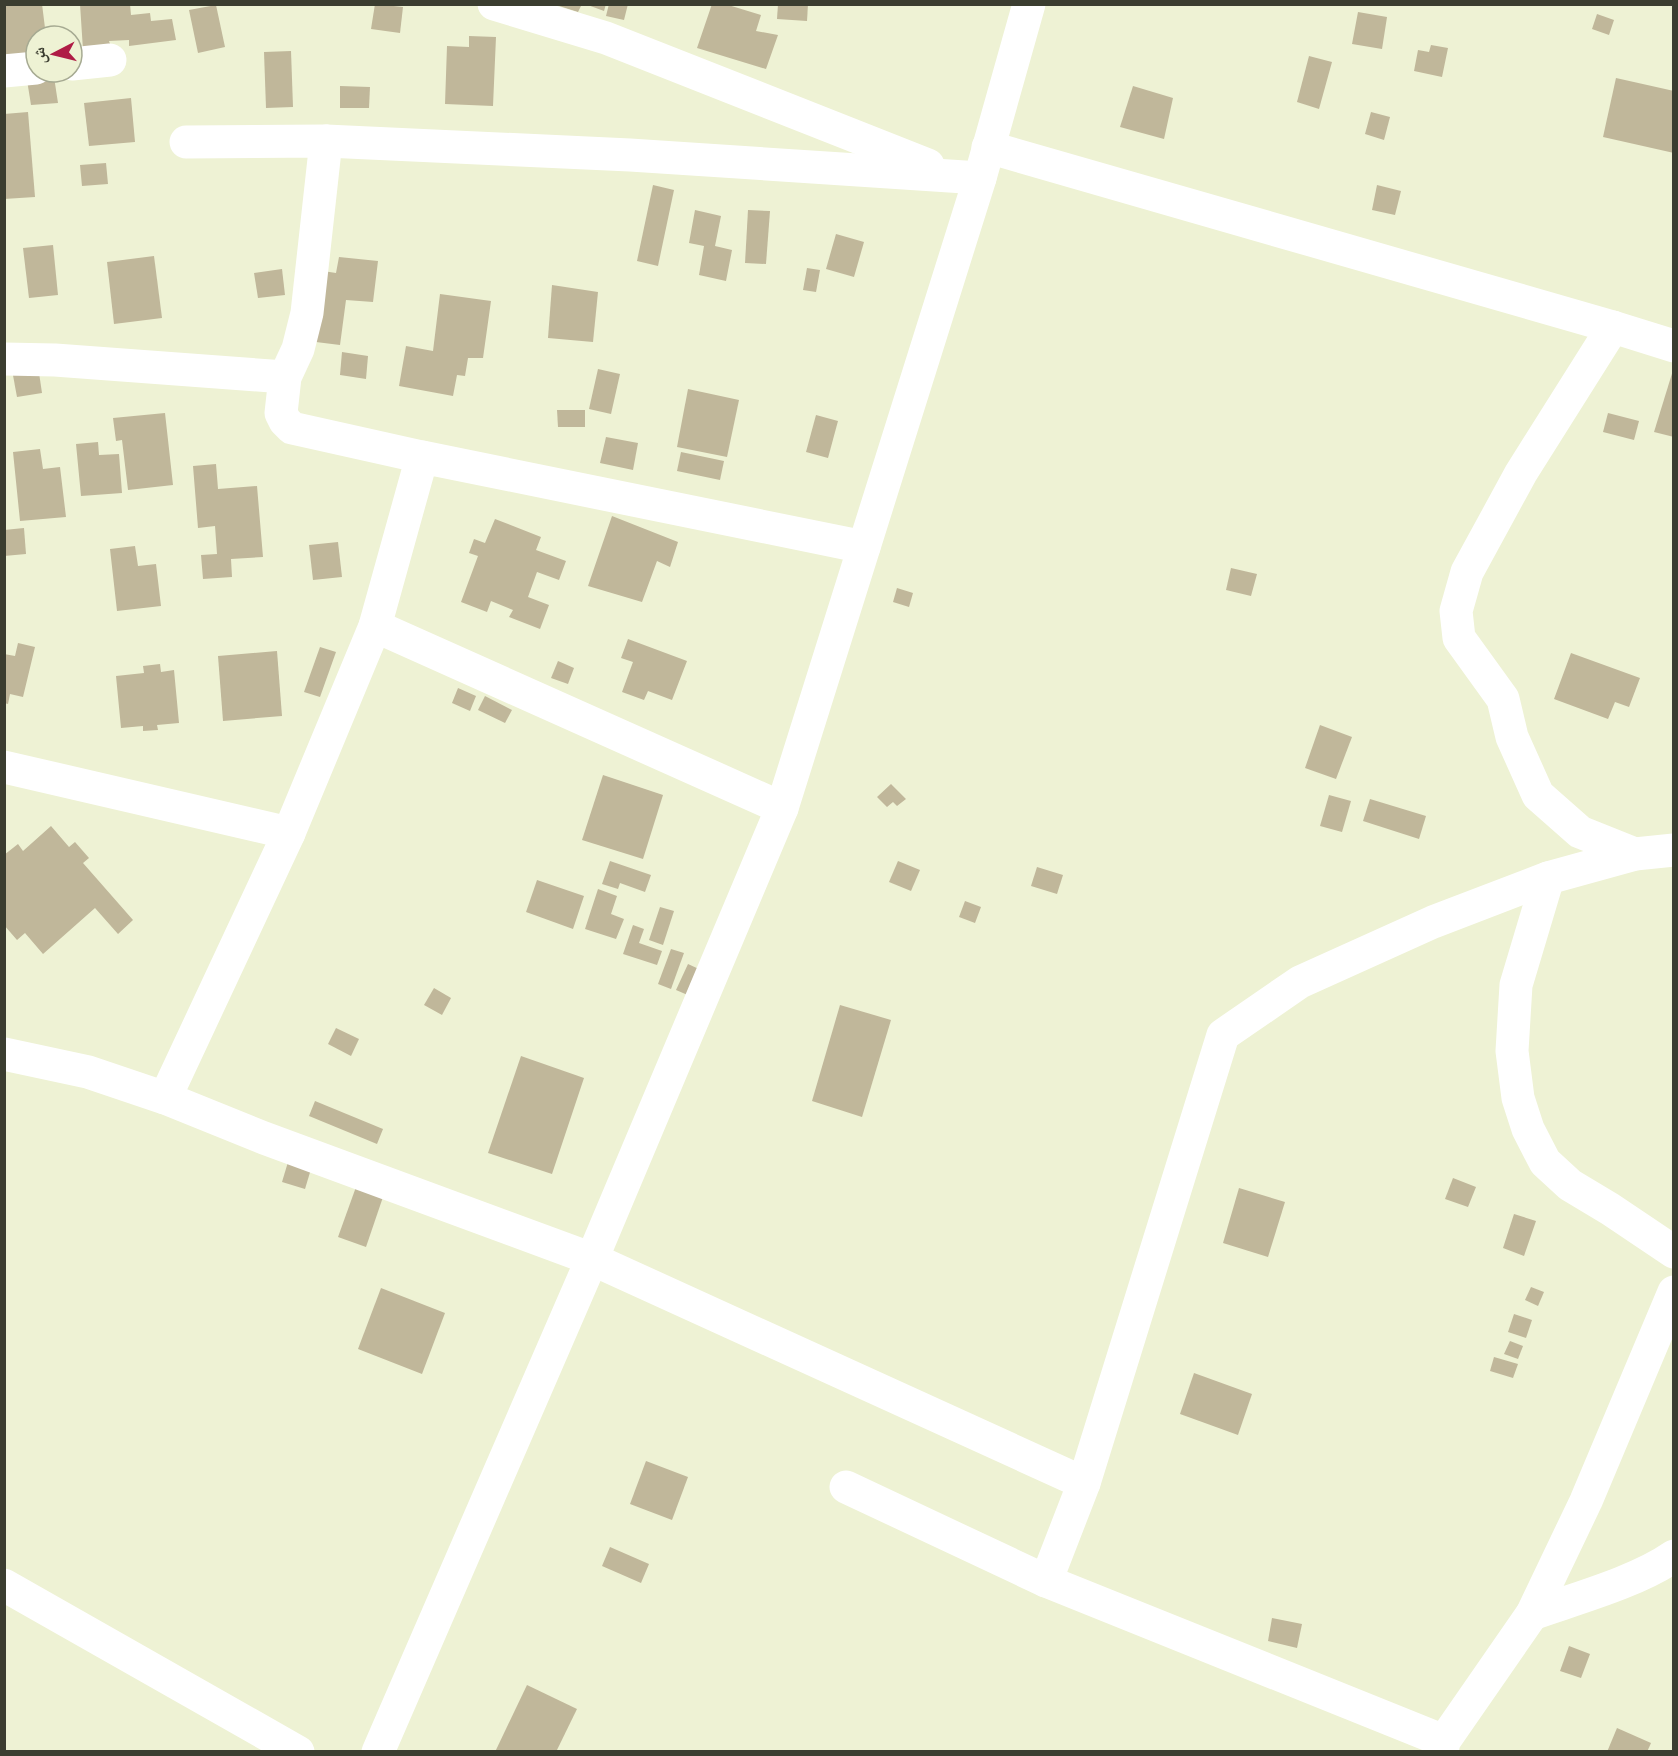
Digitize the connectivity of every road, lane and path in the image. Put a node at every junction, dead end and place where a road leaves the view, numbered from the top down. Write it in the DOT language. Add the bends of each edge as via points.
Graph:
graph roads {
  1 [pos="494,4"];
  2 [pos="1029,4"];
  3 [pos="110,60"];
  4 [pos="84,63"];
  5 [pos="24,69"];
  6 [pos="4,71"];
  7 [pos="326,141"];
  8 [pos="186,142"];
  9 [pos="975,167"];
  10 [pos="1613,327"];
  11 [pos="1674,346"];
  12 [pos="4,359"];
  13 [pos="285,377"];
  14 [pos="422,456"];
  15 [pos="864,547"];
  16 [pos="375,626"];
  17 [pos="4,767"];
  18 [pos="782,808"];
  19 [pos="289,833"];
  20 [pos="1674,850"];
  21 [pos="1635,854"];
  22 [pos="1548,878"];
  23 [pos="4,1054"];
  24 [pos="165,1098"];
  25 [pos="1674,1252"];
  26 [pos="592,1259"];
  27 [pos="1674,1292"];
  28 [pos="1084,1483"];
  29 [pos="846,1487"];
  30 [pos="1674,1556"];
  31 [pos="1046,1581"];
  32 [pos="4,1585"];
  33 [pos="1532,1614"];
  34 [pos="1443,1747"];
  35 [pos="298,1752"];
  36 [pos="378,1752"];
  1 -- 9 [label="street" via="606,38"];
  2 -- 9 [label="street"];
  3 -- 4 [label="street"];
  5 -- 6 [label="street"];
  7 -- 8 [label="street"];
  7 -- 9 [label="street"];
  7 -- 13 [label="street" via="307,313 298,349"];
  9 -- 10 [label="street"];
  9 -- 15 [label="street"];
  10 -- 11 [label="street"];
  10 -- 21 [label="street" via="1515,483 1467,572 1456,611 1459,638 1503,699 1512,737 1538,795 1580,832"];
  12 -- 13 [label="street"];
  13 -- 14 [label="street" via="281,413 292,428"];
  14 -- 15 [label="street"];
  14 -- 16 [label="street"];
  15 -- 18 [label="street"];
  16 -- 18 [label="street"];
  16 -- 19 [label="street"];
  17 -- 19 [label="street"];
  18 -- 26 [label="street"];
  19 -- 24 [label="street"];
  20 -- 21 [label="street"];
  21 -- 22 [label="street"];
  22 -- 25 [label="street" via="1516,985 1512,1051 1518,1098 1528,1129 1545,1162 1570,1185"];
  22 -- 28 [label="street" via="1433,922 1300,982 1223,1035"];
  23 -- 24 [label="street" via="88,1072"];
  24 -- 26 [label="street"];
  26 -- 28 [label="street"];
  26 -- 36 [label="street"];
  27 -- 33 [label="street" via="1586,1501"];
  28 -- 31 [label="street"];
  29 -- 31 [label="street"];
  30 -- 33 [label="street" via="1597,1592"];
  31 -- 34 [label="street"];
  32 -- 35 [label="street"];
  33 -- 34 [label="street"];
}
